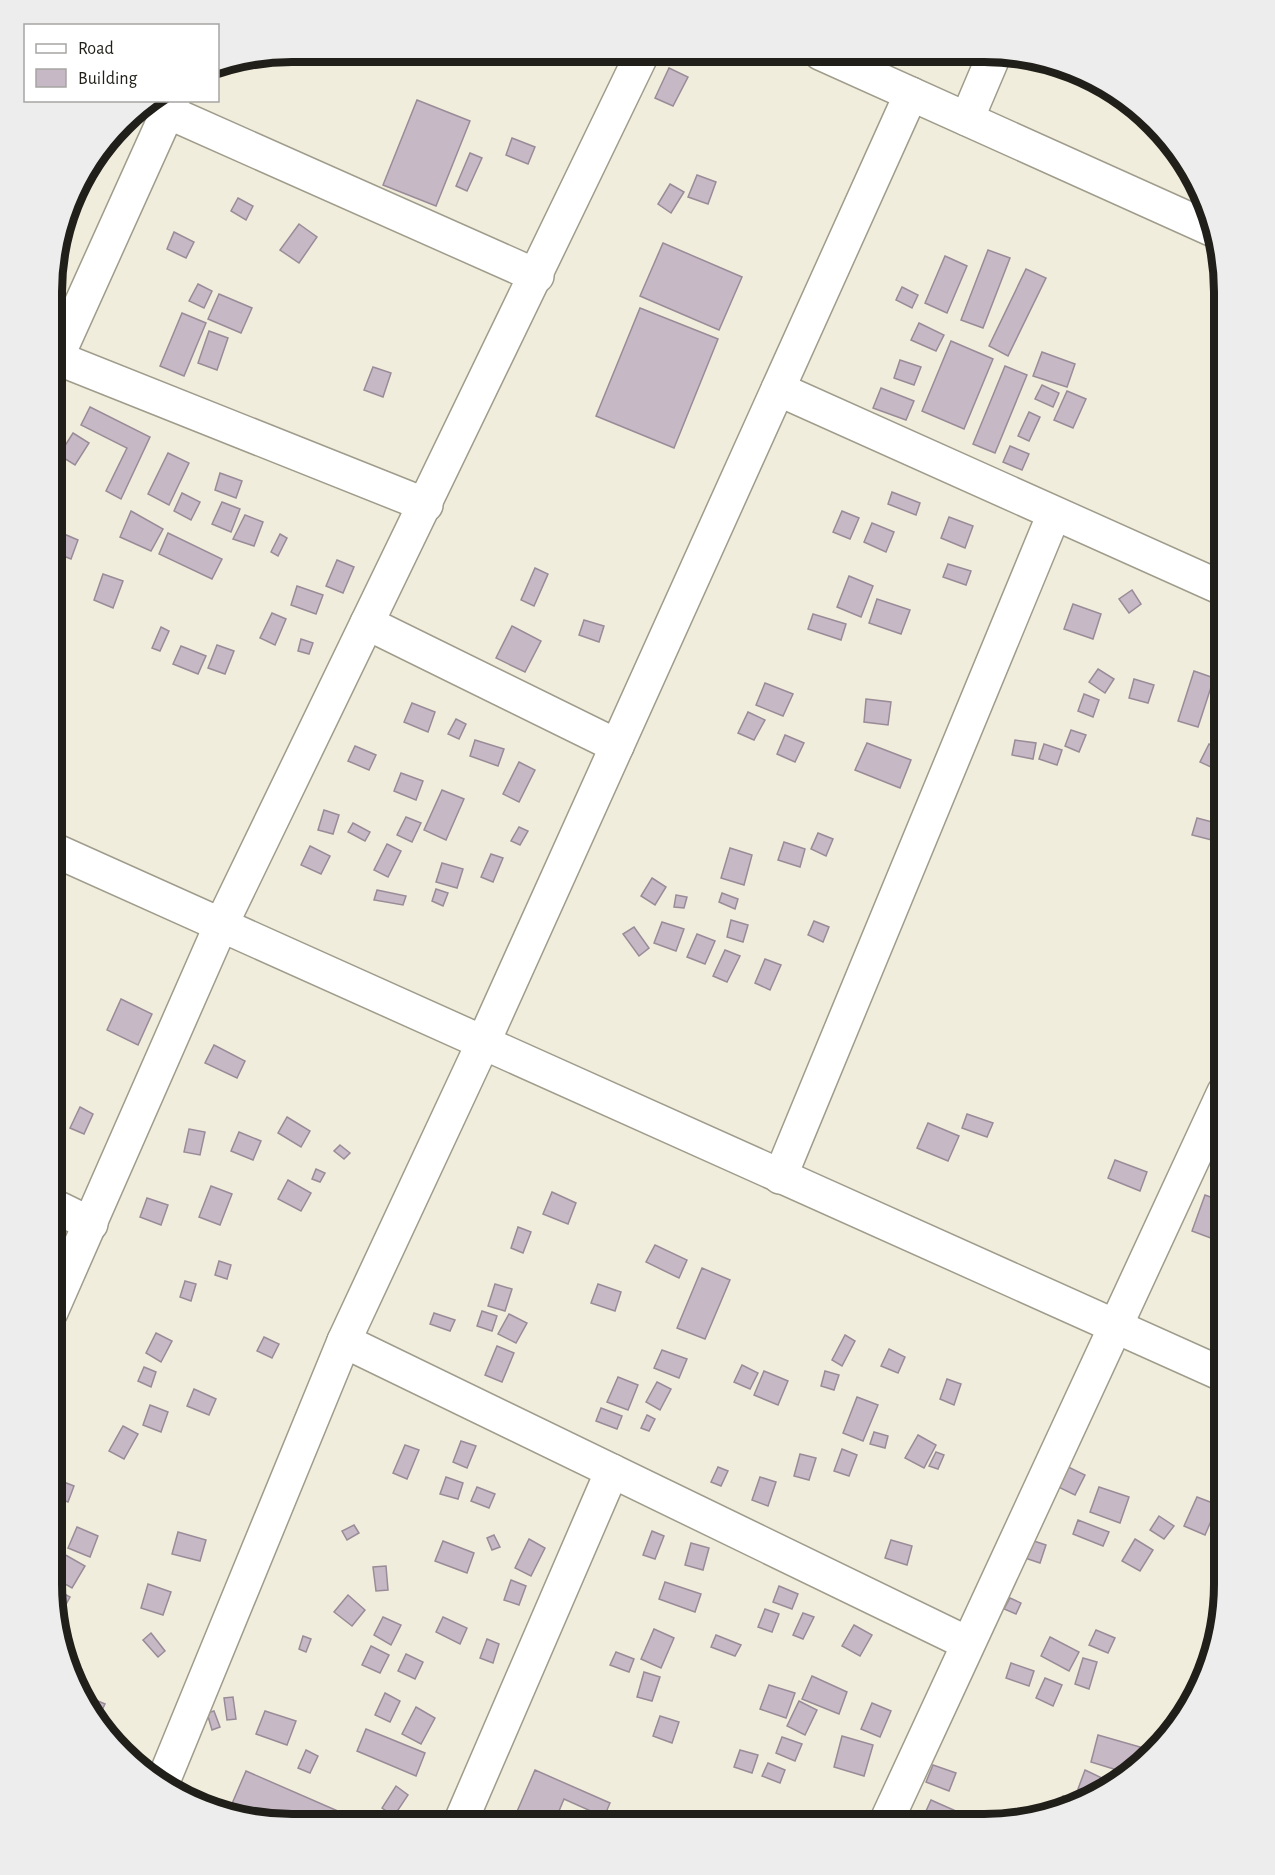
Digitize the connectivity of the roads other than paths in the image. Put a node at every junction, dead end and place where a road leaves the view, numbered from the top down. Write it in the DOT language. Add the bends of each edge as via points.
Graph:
graph roads {
  1 [pos="638,62"];
  2 [pos="842,62"];
  3 [pos="991,62"];
  4 [pos="911,94"];
  5 [pos="170,106"];
  6 [pos="967,119"];
  7 [pos="1204,226"];
  8 [pos="537,276"];
  9 [pos="62,346"];
  10 [pos="62,365"];
  11 [pos="778,389"];
  12 [pos="426,505"];
  13 [pos="1054,514"];
  14 [pos="1214,585"];
  15 [pos="367,623"];
  16 [pos="617,746"];
  17 [pos="62,853"];
  18 [pos="221,925"];
  19 [pos="483,1043"];
  20 [pos="1214,1113"];
  21 [pos="780,1177"];
  22 [pos="62,1210"];
  23 [pos="91,1224"];
  24 [pos="62,1288"];
  25 [pos="1114,1326"];
  26 [pos="344,1341"];
  27 [pos="1214,1371"];
  28 [pos="612,1471"];
  29 [pos="967,1643"];
  30 [pos="165,1776"];
  31 [pos="463,1814"];
  32 [pos="890,1814"];
  1 -- 8 [label="street"];
  2 -- 4 [label="street"];
  3 -- 6 [label="street"];
  4 -- 6 [label="street"];
  4 -- 11 [label="street"];
  5 -- 8 [label="street"];
  5 -- 9 [label="street"];
  6 -- 7 [label="street"];
  8 -- 12 [label="street"];
  10 -- 12 [label="street"];
  11 -- 13 [label="street"];
  11 -- 16 [label="street"];
  12 -- 15 [label="street"];
  13 -- 14 [label="street"];
  13 -- 21 [label="street"];
  15 -- 16 [label="street"];
  15 -- 18 [label="street"];
  16 -- 19 [label="street"];
  17 -- 18 [label="street"];
  18 -- 19 [label="street"];
  18 -- 23 [label="street"];
  19 -- 21 [label="street"];
  19 -- 26 [label="street"];
  20 -- 25 [label="street"];
  21 -- 25 [label="street"];
  22 -- 23 [label="street"];
  23 -- 24 [label="street"];
  25 -- 27 [label="street"];
  25 -- 29 [label="street"];
  26 -- 28 [label="street"];
  26 -- 30 [label="street"];
  28 -- 29 [label="street"];
  28 -- 31 [label="street"];
  29 -- 32 [label="street"];
}
